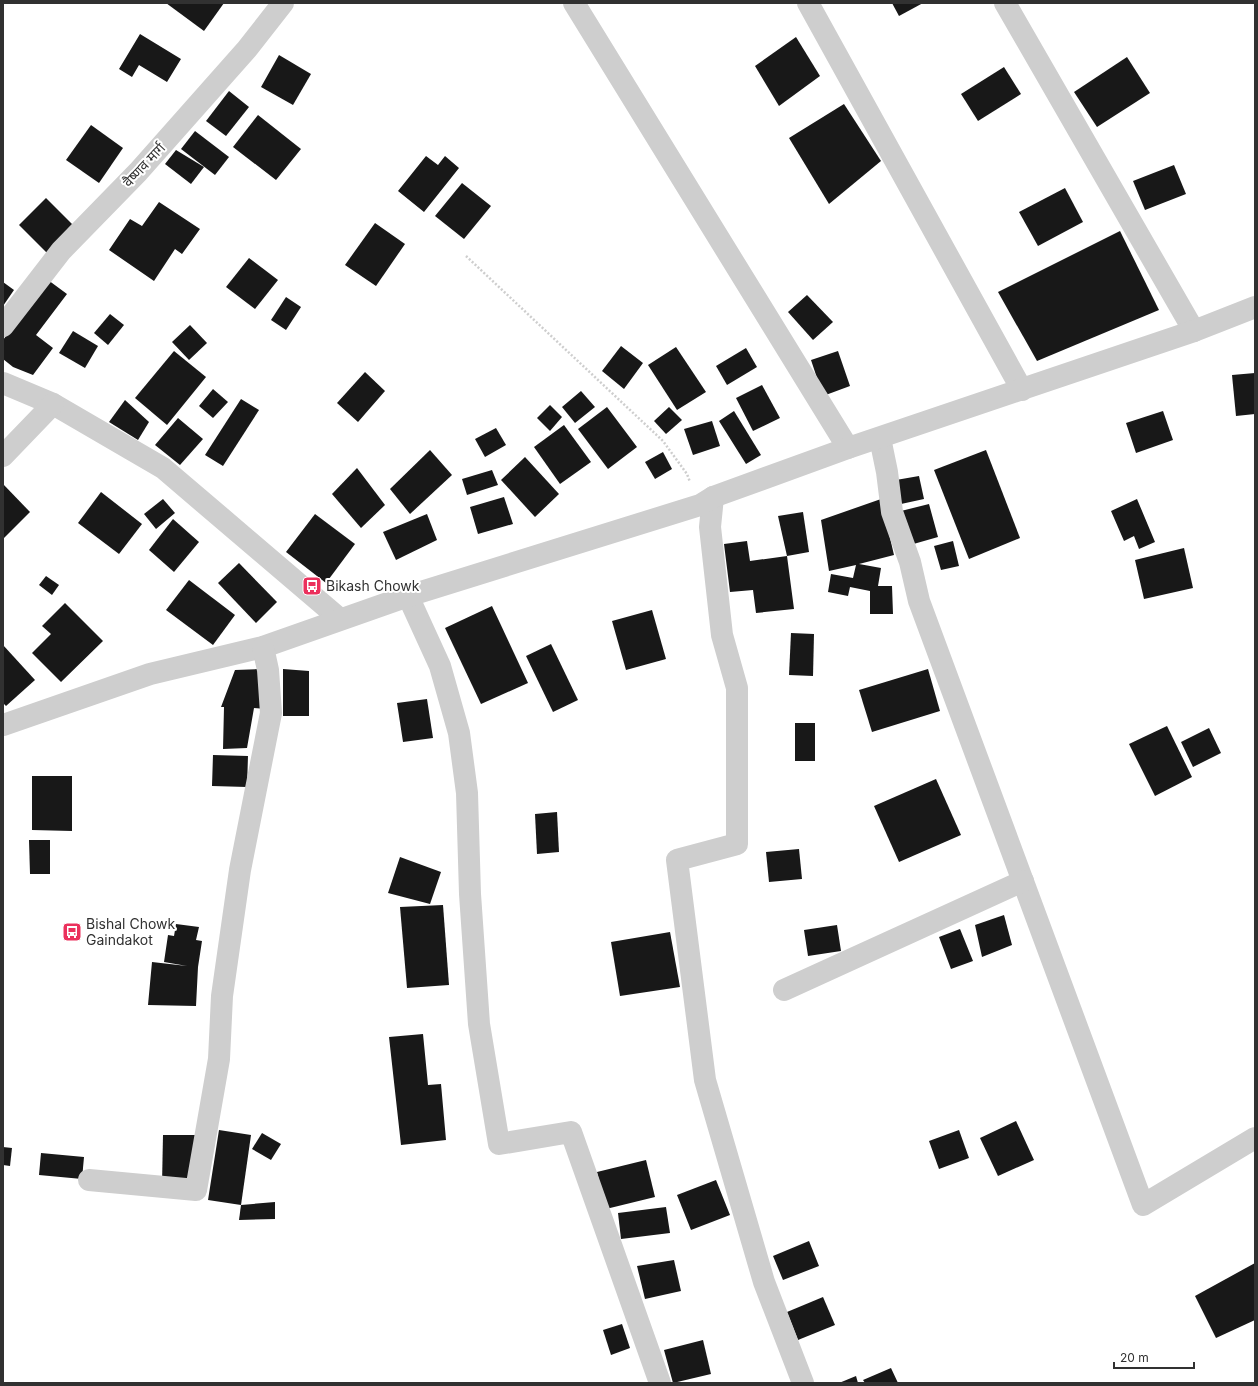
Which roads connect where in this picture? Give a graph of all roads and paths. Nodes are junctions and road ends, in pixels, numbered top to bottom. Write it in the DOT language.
graph roads {
  1 [pos="283,3"];
  2 [pos="574,3"];
  3 [pos="808,3"];
  4 [pos="1005,3"];
  5 [pos="466,256"];
  6 [pos="1255,307"];
  7 [pos="3,326"];
  8 [pos="1194,332"];
  9 [pos="3,383"];
  10 [pos="1022,390"];
  11 [pos="53,404"];
  12 [pos="880,438"];
  13 [pos="848,448"];
  14 [pos="3,456"];
  15 [pos="706,501"];
  16 [pos="408,596"];
  17 [pos="340,619"];
  18 [pos="263,647"];
  19 [pos="3,725"];
  20 [pos="1023,881"];
  21 [pos="784,990"];
  22 [pos="1255,1138"];
  23 [pos="89,1180"];
  24 [pos="660,1383"];
  25 [pos="803,1383"];
  1 -- 7 [label="street, वैष्णव मार्ग"];
  2 -- 13 [label="street"];
  3 -- 10 [label="street"];
  4 -- 8 [label="street"];
  5 -- 15 [label="path"];
  6 -- 8 [label="street"];
  8 -- 10 [label="street"];
  9 -- 11 [label="street"];
  10 -- 12 [label="street"];
  11 -- 14 [label="street"];
  11 -- 17 [label="street"];
  12 -- 13 [label="street"];
  12 -- 20 [label="street"];
  13 -- 15 [label="street"];
  15 -- 16 [label="street"];
  15 -- 25 [label="street"];
  16 -- 17 [label="street"];
  16 -- 24 [label="street"];
  17 -- 18 [label="street"];
  18 -- 19 [label="street"];
  18 -- 23 [label="street"];
  20 -- 21 [label="street"];
  20 -- 22 [label="street"];
}
